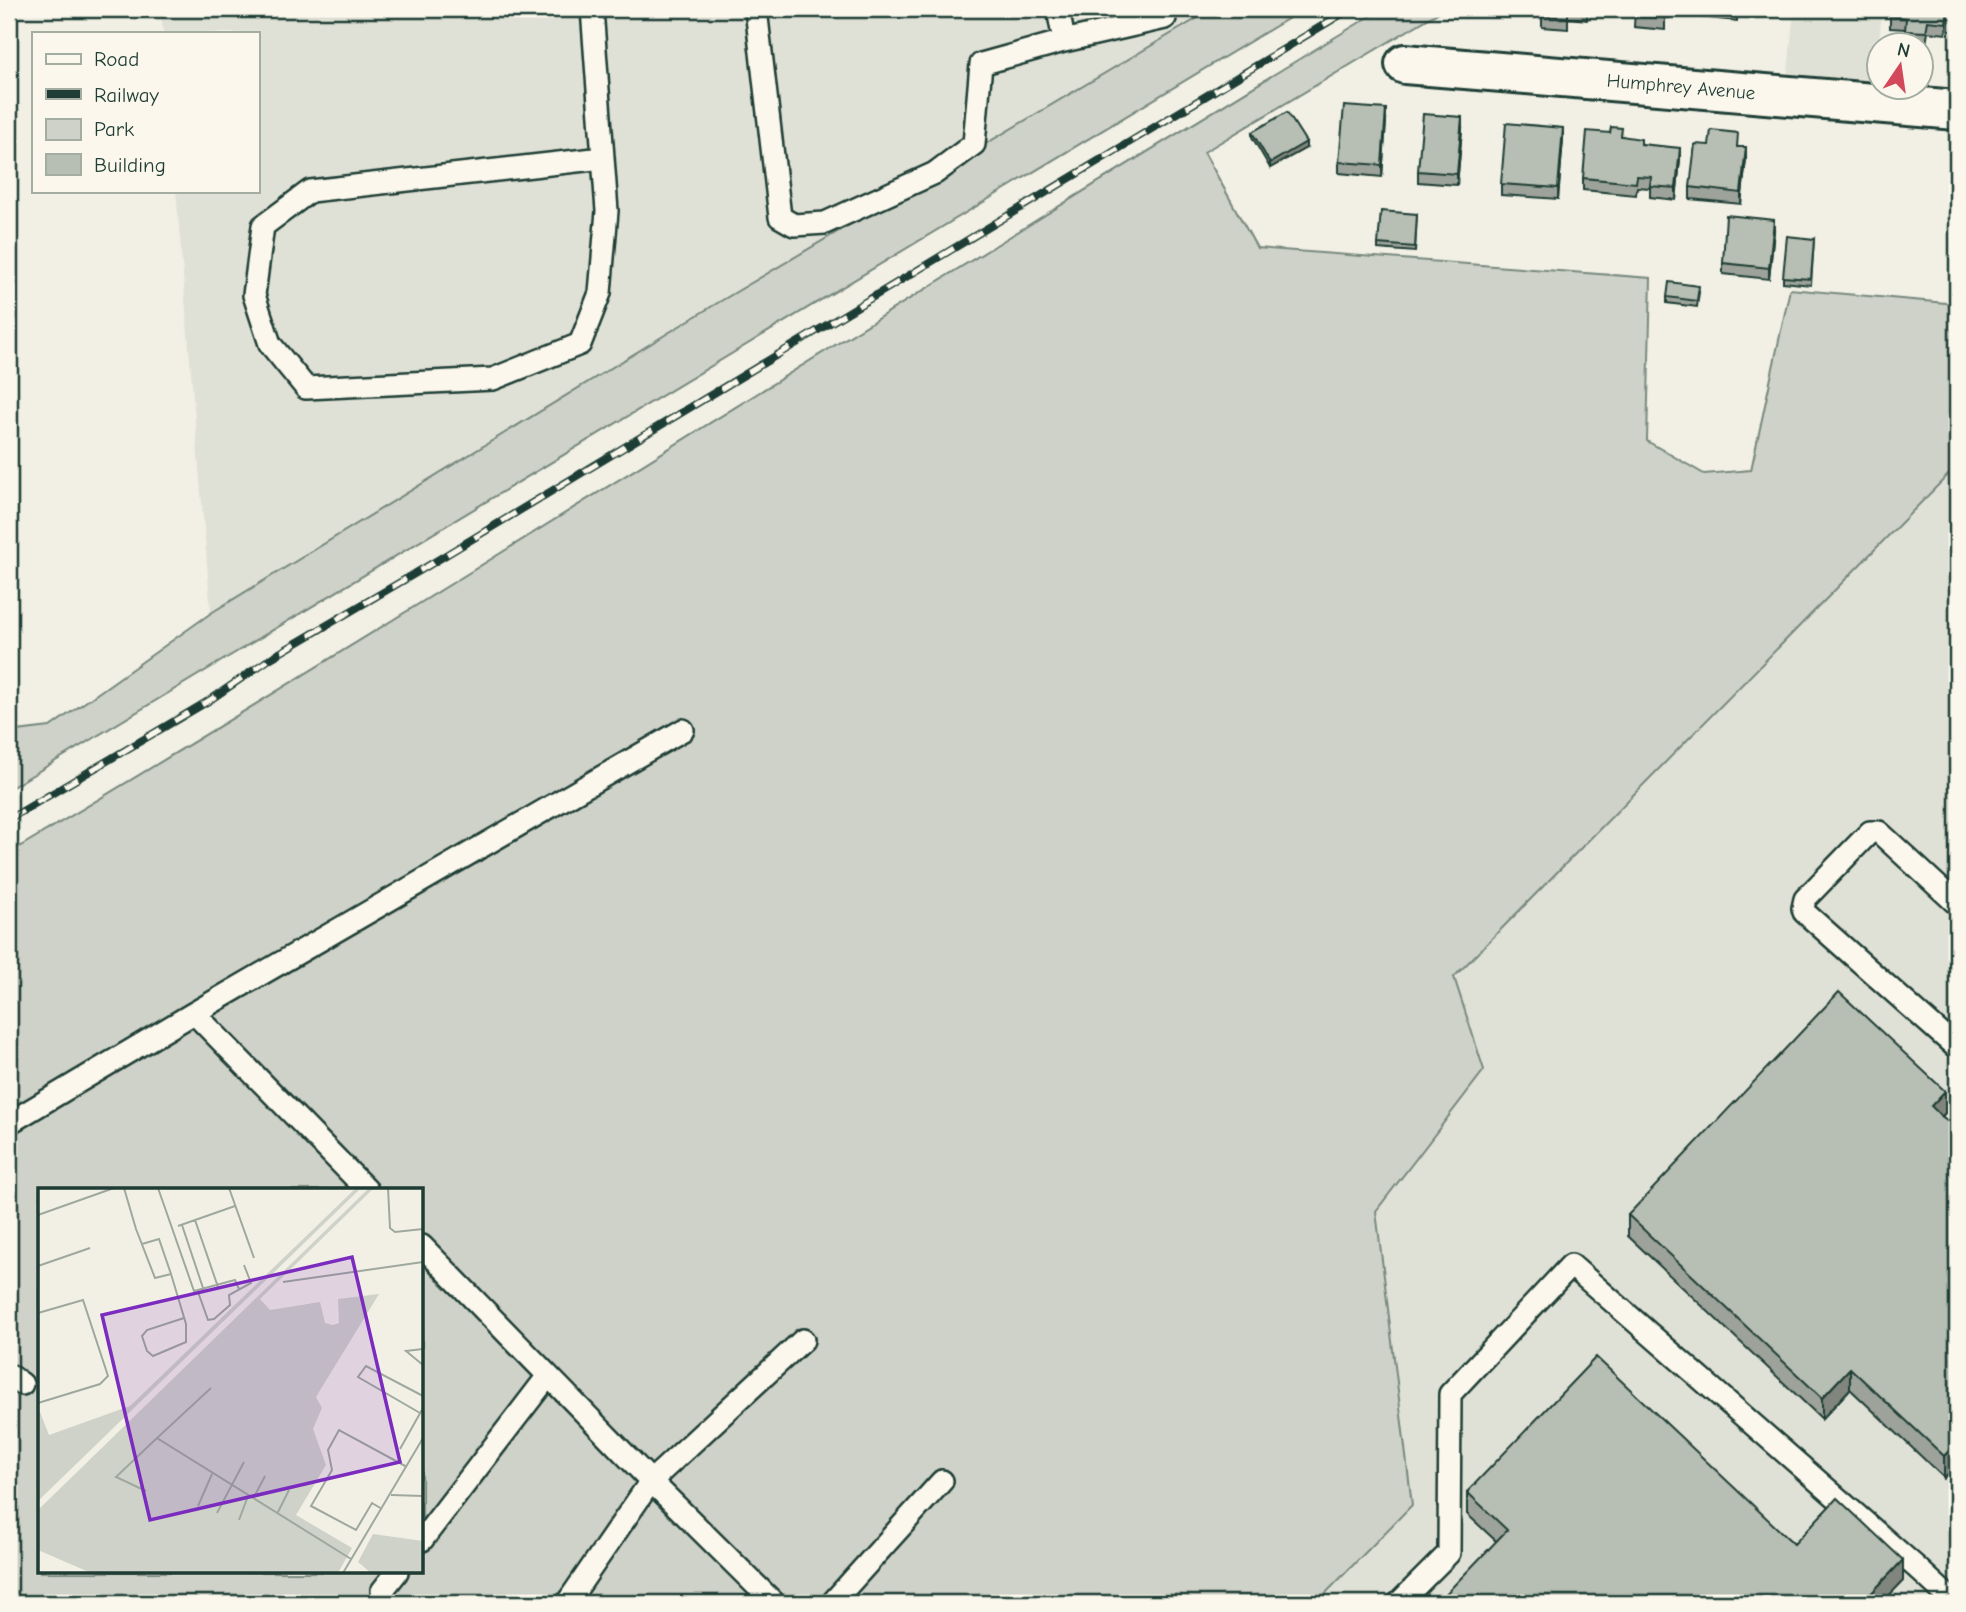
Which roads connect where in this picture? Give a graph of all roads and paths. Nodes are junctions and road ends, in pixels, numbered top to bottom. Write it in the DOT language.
graph roads {
  1 [pos="592,9"];
  2 [pos="756,9"];
  3 [pos="1058,9"];
  4 [pos="1163,9"];
  5 [pos="1064,41"];
  6 [pos="1405,64"];
  7 [pos="1957,110"];
  8 [pos="603,158"];
  9 [pos="683,730"];
  10 [pos="1957,904"];
  11 [pos="194,1013"];
  12 [pos="1957,1048"];
  13 [pos="9,1123"];
  14 [pos="365,1188"];
  15 [pos="424,1248"];
  16 [pos="803,1340"];
  17 [pos="548,1376"];
  18 [pos="942,1480"];
  19 [pos="652,1482"];
  20 [pos="424,1537"];
  21 [pos="395,1574"];
  22 [pos="382,1591"];
  23 [pos="567,1603"];
  24 [pos="773,1603"];
  25 [pos="832,1603"];
  26 [pos="1399,1603"];
  27 [pos="1955,1603"];
  1 -- 8 [label="lane"];
  2 -- 5 [label="lane"];
  3 -- 5 [label="lane"];
  4 -- 5 [label="lane"];
  6 -- 7 [label="street, Humphrey Avenue"];
  8 -- 8 [label="lane"];
  9 -- 11 [label="lane"];
  10 -- 12 [label="lane"];
  11 -- 13 [label="lane"];
  11 -- 14 [label="lane"];
  15 -- 17 [label="lane"];
  16 -- 19 [label="lane"];
  17 -- 19 [label="lane"];
  17 -- 20 [label="lane"];
  18 -- 25 [label="lane"];
  19 -- 23 [label="lane"];
  19 -- 24 [label="lane"];
  21 -- 22 [label="lane"];
  26 -- 27 [label="lane"];
}
